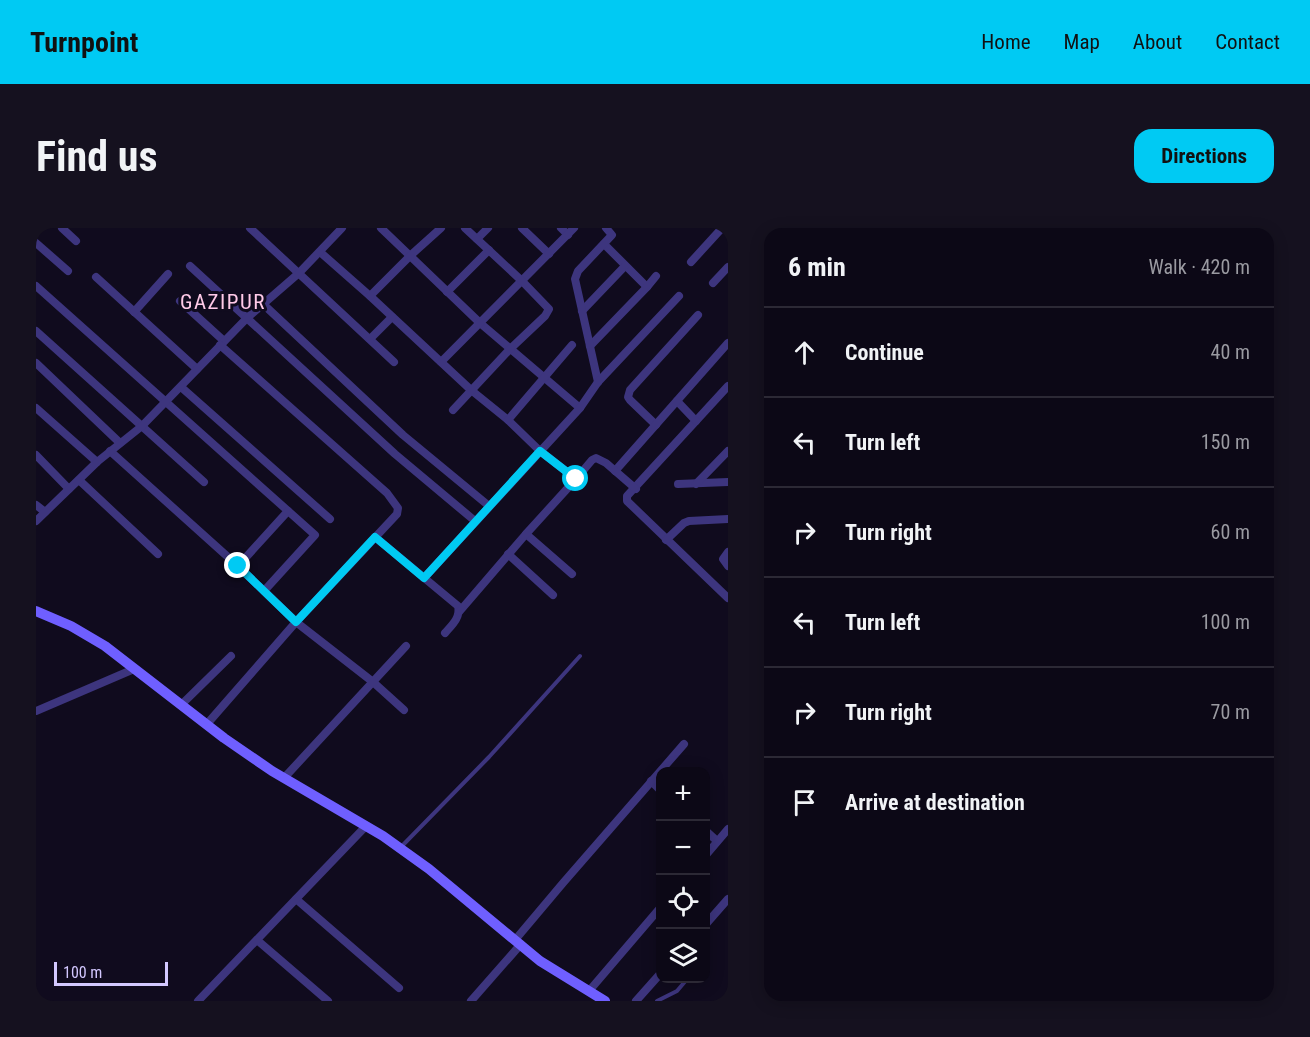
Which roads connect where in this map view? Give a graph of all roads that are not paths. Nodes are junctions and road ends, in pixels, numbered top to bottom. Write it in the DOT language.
graph roads {
  1 [pos="62,228"];
  2 [pos="250,228"];
  3 [pos="381,228"];
  4 [pos="441,228"];
  5 [pos="465,228"];
  6 [pos="488,228"];
  7 [pos="522,228"];
  8 [pos="561,228"];
  9 [pos="574,228"];
  10 [pos="606,228"];
  11 [pos="722,228"];
  12 [pos="337,230"];
  13 [pos="568,235"];
  14 [pos="477,239"];
  15 [pos="76,241"];
  16 [pos="36,243"];
  17 [pos="604,244"];
  18 [pos="489,250"];
  19 [pos="320,252"];
  20 [pos="549,254"];
  21 [pos="411,255"];
  22 [pos="691,262"];
  23 [pos="190,266"];
  24 [pos="626,266"];
  25 [pos="728,267"];
  26 [pos="68,271"];
  27 [pos="299,273"];
  28 [pos="168,274"];
  29 [pos="656,276"];
  30 [pos="96,278"];
  31 [pos="522,280"];
  32 [pos="713,283"];
  33 [pos="36,286"];
  34 [pos="647,287"];
  35 [pos="447,292"];
  36 [pos="370,296"];
  37 [pos="679,296"];
  38 [pos="180,301"];
  39 [pos="263,304"];
  40 [pos="582,311"];
  41 [pos="134,312"];
  42 [pos="698,315"];
  43 [pos="392,317"];
  44 [pos="247,318"];
  45 [pos="480,323"];
  46 [pos="36,332"];
  47 [pos="370,339"];
  48 [pos="222,343"];
  49 [pos="728,344"];
  50 [pos="572,345"];
  51 [pos="590,346"];
  52 [pos="510,349"];
  53 [pos="394,362"];
  54 [pos="441,362"];
  55 [pos="36,363"];
  56 [pos="197,369"];
  57 [pos="545,377"];
  58 [pos="598,382"];
  59 [pos="728,386"];
  60 [pos="181,387"];
  61 [pos="471,390"];
  62 [pos="166,401"];
  63 [pos="677,401"];
  64 [pos="580,408"];
  65 [pos="37,409"];
  66 [pos="453,410"];
  67 [pos="508,420"];
  68 [pos="696,421"];
  69 [pos="656,425"];
  70 [pos="142,426"];
  71 [pos="120,443"];
  72 [pos="540,451"];
  73 [pos="728,451"];
  74 [pos="110,452"];
  75 [pos="36,455"];
  76 [pos="97,462"];
  77 [pos="615,471"];
  78 [pos="576,479"];
  79 [pos="79,480"];
  80 [pos="204,482"];
  81 [pos="728,482"];
  82 [pos="678,484"];
  83 [pos="696,484"];
  84 [pos="69,489"];
  85 [pos="636,489"];
  86 [pos="36,504"];
  87 [pos="489,506"];
  88 [pos="288,511"];
  89 [pos="45,512"];
  90 [pos="330,519"];
  91 [pos="724,520"];
  92 [pos="36,521"];
  93 [pos="475,521"];
  94 [pos="728,527"];
  95 [pos="526,534"];
  96 [pos="375,537"];
  97 [pos="666,540"];
  98 [pos="728,552"];
  99 [pos="158,554"];
  100 [pos="508,554"];
  101 [pos="238,566"];
  102 [pos="728,566"];
  103 [pos="572,574"];
  104 [pos="424,578"];
  105 [pos="264,591"];
  106 [pos="553,595"];
  107 [pos="728,598"];
  108 [pos="36,611"];
  109 [pos="459,612"];
  110 [pos="296,622"];
  111 [pos="445,633"];
  112 [pos="406,646"];
  113 [pos="231,656"];
  114 [pos="580,656"];
  115 [pos="135,669"];
  116 [pos="373,682"];
  117 [pos="181,705"];
  118 [pos="404,710"];
  119 [pos="36,711"];
  120 [pos="207,724"];
  121 [pos="684,744"];
  122 [pos="284,778"];
  123 [pos="651,781"];
  124 [pos="656,786"];
  125 [pos="366,826"];
  126 [pos="728,829"];
  127 [pos="710,836"];
  128 [pos="717,842"];
  129 [pos="400,848"];
  130 [pos="710,850"];
  131 [pos="296,899"];
  132 [pos="728,899"];
  133 [pos="656,913"];
  134 [pos="710,919"];
  135 [pos="257,940"];
  136 [pos="518,942"];
  137 [pos="656,978"];
  138 [pos="684,983"];
  139 [pos="399,988"];
  140 [pos="589,991"];
  141 [pos="200,1000"];
  142 [pos="328,1001"];
  143 [pos="471,1001"];
  144 [pos="605,1001"];
  145 [pos="636,1001"];
  146 [pos="657,1001"];
  1 -- 15 [label="street"];
  2 -- 27 [label="street"];
  3 -- 21 [label="street"];
  4 -- 21 [label="street"];
  5 -- 14 [label="street"];
  6 -- 14 [label="street"];
  7 -- 20 [label="street"];
  8 -- 13 [label="street"];
  9 -- 13 [label="street"];
  10 -- 17 [label="street"];
  11 -- 22 [label="street"];
  12 -- 19 [label="street"];
  13 -- 20 [label="street"];
  14 -- 18 [label="street"];
  16 -- 26 [label="street"];
  17 -- 24 [label="street"];
  17 -- 40 [label="street"];
  18 -- 31 [label="street"];
  18 -- 35 [label="street"];
  19 -- 27 [label="street"];
  19 -- 36 [label="street"];
  20 -- 31 [label="street"];
  21 -- 35 [label="street"];
  21 -- 36 [label="street"];
  23 -- 44 [label="street"];
  24 -- 34 [label="street"];
  24 -- 40 [label="street"];
  25 -- 32 [label="street"];
  27 -- 39 [label="street"];
  27 -- 47 [label="street"];
  28 -- 41 [label="street"];
  29 -- 34 [label="street"];
  30 -- 41 [label="street"];
  31 -- 45 [label="street"];
  31 -- 52 [label="street"];
  33 -- 62 [label="street"];
  34 -- 51 [label="street"];
  35 -- 45 [label="street"];
  36 -- 43 [label="street"];
  37 -- 58 [label="street"];
  38 -- 48 [label="street"];
  39 -- 44 [label="street"];
  39 -- 87 [label="street"];
  40 -- 51 [label="street"];
  41 -- 56 [label="street"];
  42 -- 69 [label="street"];
  43 -- 47 [label="street"];
  43 -- 54 [label="street"];
  44 -- 48 [label="street"];
  44 -- 93 [label="street"];
  45 -- 52 [label="street"];
  45 -- 54 [label="street"];
  46 -- 70 [label="street"];
  47 -- 53 [label="street"];
  48 -- 56 [label="street"];
  48 -- 96 [label="street"];
  49 -- 63 [label="street"];
  50 -- 57 [label="street"];
  51 -- 58 [label="street"];
  52 -- 57 [label="street"];
  52 -- 61 [label="street"];
  54 -- 61 [label="street"];
  55 -- 71 [label="street"];
  56 -- 60 [label="street"];
  57 -- 64 [label="street"];
  57 -- 67 [label="street"];
  58 -- 64 [label="street"];
  59 -- 68 [label="street"];
  60 -- 62 [label="street"];
  60 -- 90 [label="street"];
  61 -- 66 [label="street"];
  61 -- 67 [label="street"];
  62 -- 70 [label="street"];
  62 -- 88 [label="street"];
  63 -- 68 [label="street"];
  63 -- 69 [label="street"];
  64 -- 72 [label="street"];
  65 -- 76 [label="street"];
  67 -- 72 [label="street"];
  68 -- 85 [label="street"];
  69 -- 77 [label="street"];
  70 -- 71 [label="street"];
  70 -- 80 [label="street"];
  71 -- 74 [label="street"];
  72 -- 78 [label="street"];
  72 -- 87 [label="street"];
  73 -- 83 [label="street"];
  74 -- 76 [label="street"];
  74 -- 101 [label="street"];
  75 -- 84 [label="street"];
  76 -- 79 [label="street"];
  77 -- 78 [label="street"];
  77 -- 85 [label="street"];
  78 -- 95 [label="street"];
  79 -- 84 [label="street"];
  79 -- 99 [label="street"];
  81 -- 83 [label="street"];
  82 -- 83 [label="street"];
  84 -- 89 [label="street"];
  85 -- 97 [label="street"];
  86 -- 89 [label="street"];
  87 -- 93 [label="street"];
  88 -- 101 [label="street"];
  88 -- 105 [label="street"];
  89 -- 92 [label="street"];
  91 -- 94 [label="street"];
  91 -- 97 [label="street"];
  93 -- 104 [label="street"];
  95 -- 100 [label="street"];
  95 -- 103 [label="street"];
  96 -- 104 [label="street"];
  96 -- 110 [label="street"];
  97 -- 107 [label="street"];
  98 -- 102 [label="street"];
  100 -- 106 [label="street"];
  100 -- 109 [label="street"];
  101 -- 105 [label="street"];
  104 -- 109 [label="street"];
  105 -- 110 [label="street"];
  108 -- 115 [label="street"];
  109 -- 111 [label="street"];
  110 -- 116 [label="street"];
  110 -- 120 [label="street"];
  112 -- 116 [label="street"];
  113 -- 117 [label="street"];
  114 -- 129 [label="lane"];
  115 -- 117 [label="street"];
  115 -- 119 [label="street"];
  116 -- 118 [label="street"];
  116 -- 122 [label="street"];
  117 -- 120 [label="street"];
  120 -- 122 [label="street"];
  121 -- 123 [label="street"];
  122 -- 125 [label="street"];
  123 -- 124 [label="street"];
  123 -- 136 [label="street"];
  125 -- 129 [label="street"];
  125 -- 131 [label="street"];
  126 -- 128 [label="street"];
  127 -- 128 [label="street"];
  128 -- 130 [label="street"];
  129 -- 136 [label="street"];
  131 -- 135 [label="street"];
  131 -- 139 [label="street"];
  132 -- 134 [label="street"];
  133 -- 140 [label="street"];
  135 -- 141 [label="street"];
  135 -- 142 [label="street"];
  136 -- 140 [label="street"];
  136 -- 143 [label="street"];
  137 -- 145 [label="street"];
  138 -- 146 [label="lane"];
  140 -- 144 [label="street"];
}
